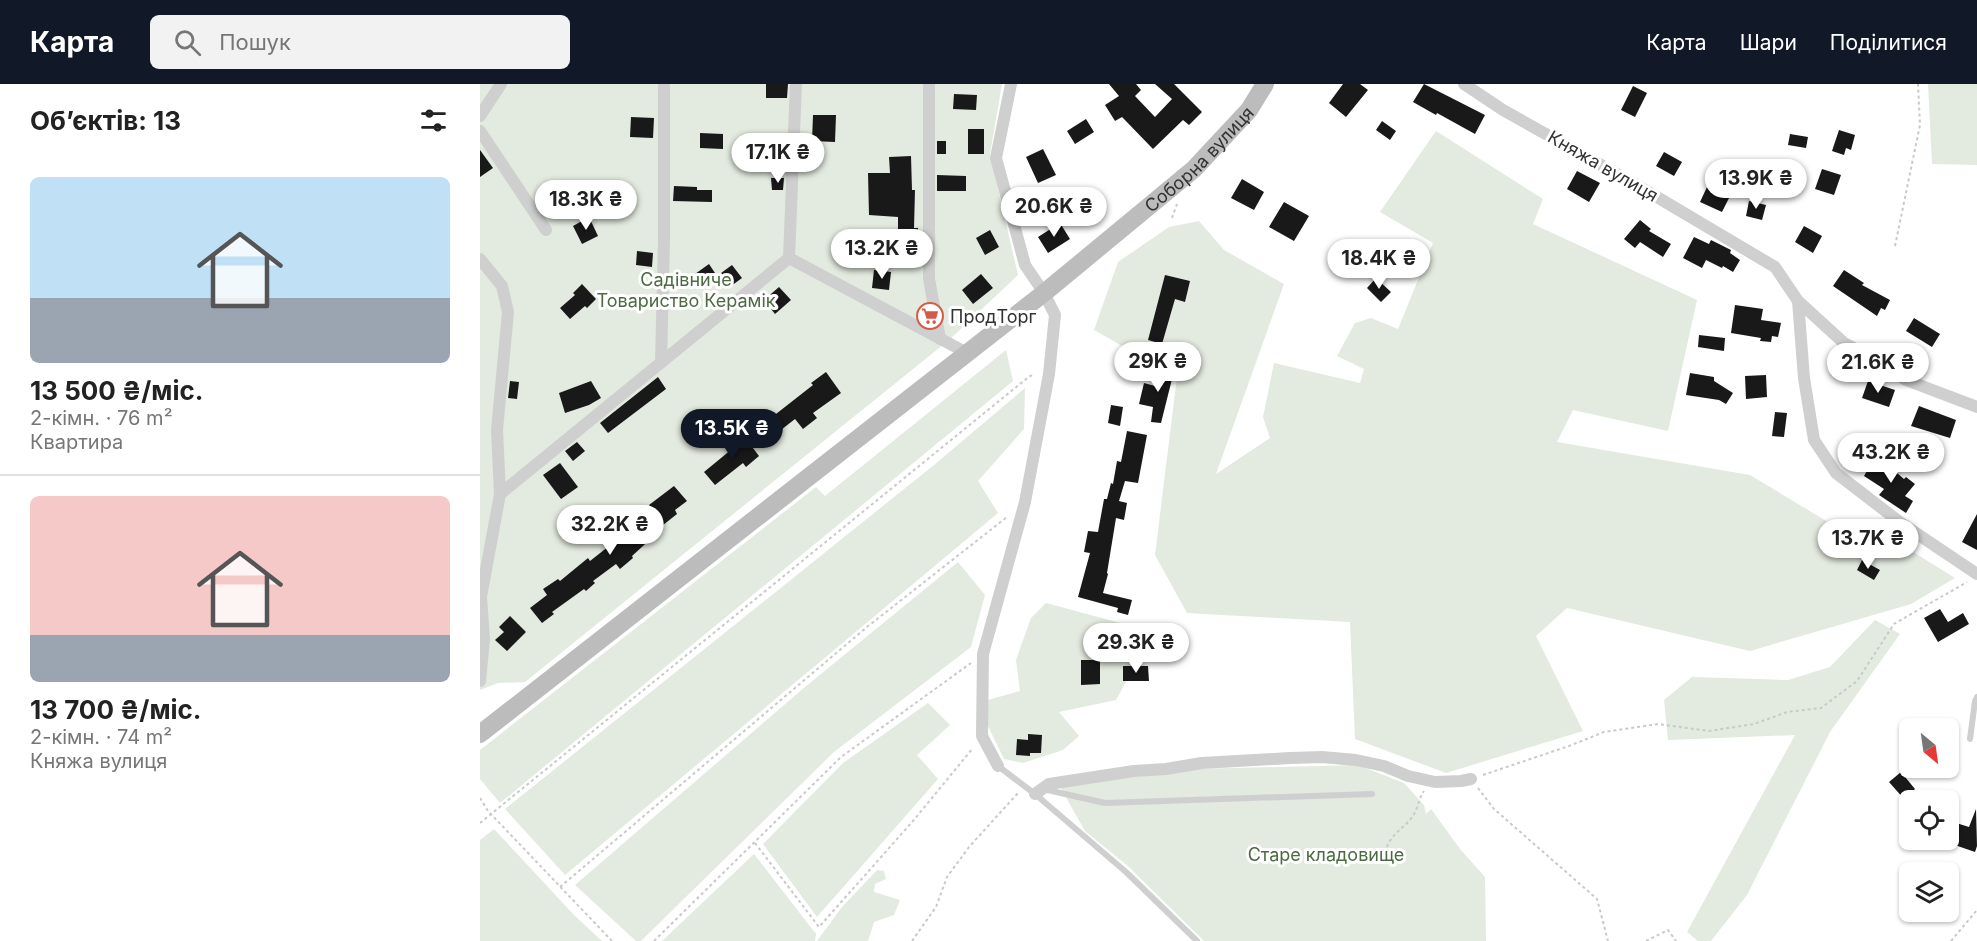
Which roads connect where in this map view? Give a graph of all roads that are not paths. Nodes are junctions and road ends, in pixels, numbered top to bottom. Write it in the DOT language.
graph roads {
  1 [pos="501,84"];
  2 [pos="664,84"];
  3 [pos="796,84"];
  4 [pos="929,84"];
  5 [pos="1011,84"];
  6 [pos="1265,84"];
  7 [pos="1464,84"];
  8 [pos="480,116"];
  9 [pos="480,132"];
  10 [pos="546,230"];
  11 [pos="789,258"];
  12 [pos="480,259"];
  13 [pos="1044,292"];
  14 [pos="1798,301"];
  15 [pos="940,339"];
  16 [pos="967,353"];
  17 [pos="661,363"];
  18 [pos="1977,407"];
  19 [pos="500,494"];
  20 [pos="1977,574"];
  21 [pos="480,681"];
  22 [pos="1977,697"];
  23 [pos="480,734"];
  24 [pos="1970,739"];
  25 [pos="998,766"];
  26 [pos="1471,779"];
  27 [pos="1034,790"];
  28 [pos="1372,794"];
  29 [pos="1197,941"];
  1 -- 8 [label="street"];
  2 -- 17 [label="street"];
  3 -- 11 [label="street"];
  4 -- 15 [label="street"];
  5 -- 13 [label="street"];
  6 -- 13 [label="main road, Соборна вулиця"];
  7 -- 14 [label="street, Княжа вулиця"];
  9 -- 10 [label="street"];
  11 -- 15 [label="street"];
  11 -- 17 [label="street"];
  12 -- 19 [label="street"];
  13 -- 16 [label="main road, Соборна вулиця"];
  13 -- 25 [label="street"];
  14 -- 18 [label="street"];
  14 -- 20 [label="street, Княжа вулиця"];
  15 -- 16 [label="street"];
  16 -- 23 [label="main road, Соборна вулиця"];
  17 -- 19 [label="street"];
  19 -- 21 [label="street"];
  22 -- 24 [label="lane"];
  25 -- 27 [label="lane"];
  26 -- 27 [label="street"];
  27 -- 28 [label="lane"];
  27 -- 29 [label="lane"];
}
